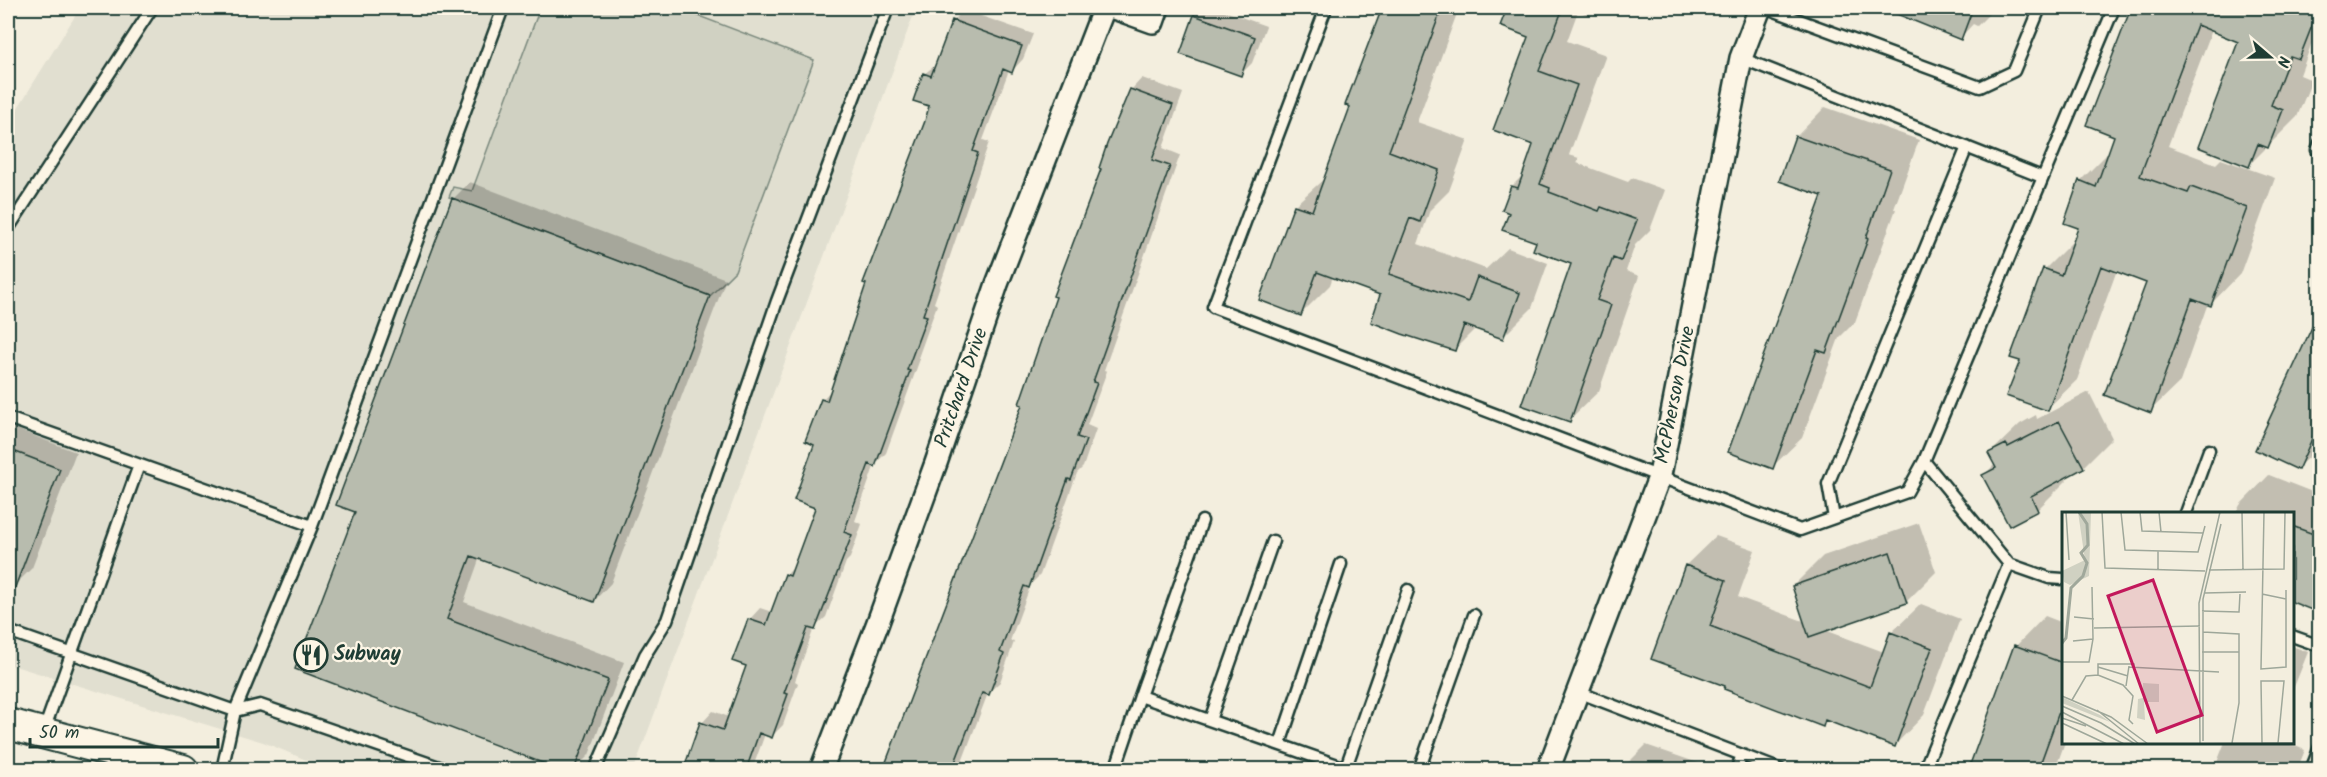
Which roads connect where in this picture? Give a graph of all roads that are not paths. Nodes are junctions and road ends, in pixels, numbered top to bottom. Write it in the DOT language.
graph roads {
  1 [pos="152,8"];
  2 [pos="502,8"];
  3 [pos="888,8"];
  4 [pos="1104,8"];
  5 [pos="1114,8"];
  6 [pos="1158,8"];
  7 [pos="1326,8"];
  8 [pos="1760,8"];
  9 [pos="1767,8"];
  10 [pos="2040,8"];
  11 [pos="2114,8"];
  12 [pos="1741,58"];
  13 [pos="1967,147"];
  14 [pos="2042,177"];
  15 [pos="8,229"];
  16 [pos="8,418"];
  17 [pos="2209,450"];
  18 [pos="1924,461"];
  19 [pos="139,465"];
  20 [pos="1660,475"];
  21 [pos="2186,512"];
  22 [pos="1834,518"];
  23 [pos="1202,521"];
  24 [pos="312,526"];
  25 [pos="1274,541"];
  26 [pos="1341,564"];
  27 [pos="2009,564"];
  28 [pos="2062,579"];
  29 [pos="1408,590"];
  30 [pos="1474,615"];
  31 [pos="8,631"];
  32 [pos="2294,637"];
  33 [pos="2319,646"];
  34 [pos="71,655"];
  35 [pos="1578,692"];
  36 [pos="1140,696"];
  37 [pos="235,711"];
  38 [pos="1210,720"];
  39 [pos="8,724"];
  40 [pos="43,734"];
  41 [pos="1280,744"];
  42 [pos="2319,747"];
  43 [pos="1742,754"];
  44 [pos="1349,769"];
  45 [pos="183,770"];
  46 [pos="222,770"];
  47 [pos="448,770"];
  48 [pos="596,770"];
  49 [pos="821,770"];
  50 [pos="1115,770"];
  51 [pos="1419,770"];
  52 [pos="1548,770"];
  53 [pos="1736,770"];
  54 [pos="1781,770"];
  55 [pos="1924,770"];
  56 [pos="2311,770"];
  1 -- 15 [label="lane"];
  2 -- 24 [label="lane"];
  3 -- 48 [label="lane"];
  4 -- 49 [label="street, Pritchard Drive"];
  5 -- 6 [label="street"];
  7 -- 20 [label="lane"];
  8 -- 12 [label="street, McPherson Drive"];
  9 -- 10 [label="lane"];
  11 -- 14 [label="lane"];
  12 -- 13 [label="lane"];
  12 -- 20 [label="street, McPherson Drive"];
  13 -- 14 [label="lane"];
  13 -- 22 [label="lane"];
  14 -- 18 [label="lane"];
  16 -- 19 [label="lane"];
  17 -- 21 [label="lane"];
  18 -- 22 [label="lane"];
  18 -- 27 [label="lane"];
  19 -- 24 [label="lane"];
  19 -- 34 [label="lane"];
  20 -- 22 [label="lane"];
  20 -- 35 [label="street, McPherson Drive"];
  23 -- 36 [label="lane"];
  24 -- 37 [label="lane"];
  25 -- 38 [label="lane"];
  26 -- 41 [label="lane"];
  27 -- 28 [label="lane"];
  27 -- 55 [label="lane"];
  29 -- 44 [label="lane"];
  30 -- 51 [label="lane"];
  31 -- 34 [label="lane"];
  32 -- 33 [label="lane"];
  34 -- 37 [label="lane"];
  34 -- 40 [label="lane"];
  35 -- 43 [label="lane"];
  35 -- 52 [label="street, McPherson Drive"];
  36 -- 38 [label="lane"];
  36 -- 50 [label="lane"];
  37 -- 46 [label="lane"];
  37 -- 47 [label="lane"];
  38 -- 41 [label="lane"];
  39 -- 40 [label="main road"];
  40 -- 45 [label="main road"];
  41 -- 44 [label="lane"];
  42 -- 56 [label="lane"];
  43 -- 53 [label="lane"];
  43 -- 54 [label="lane"];
}
